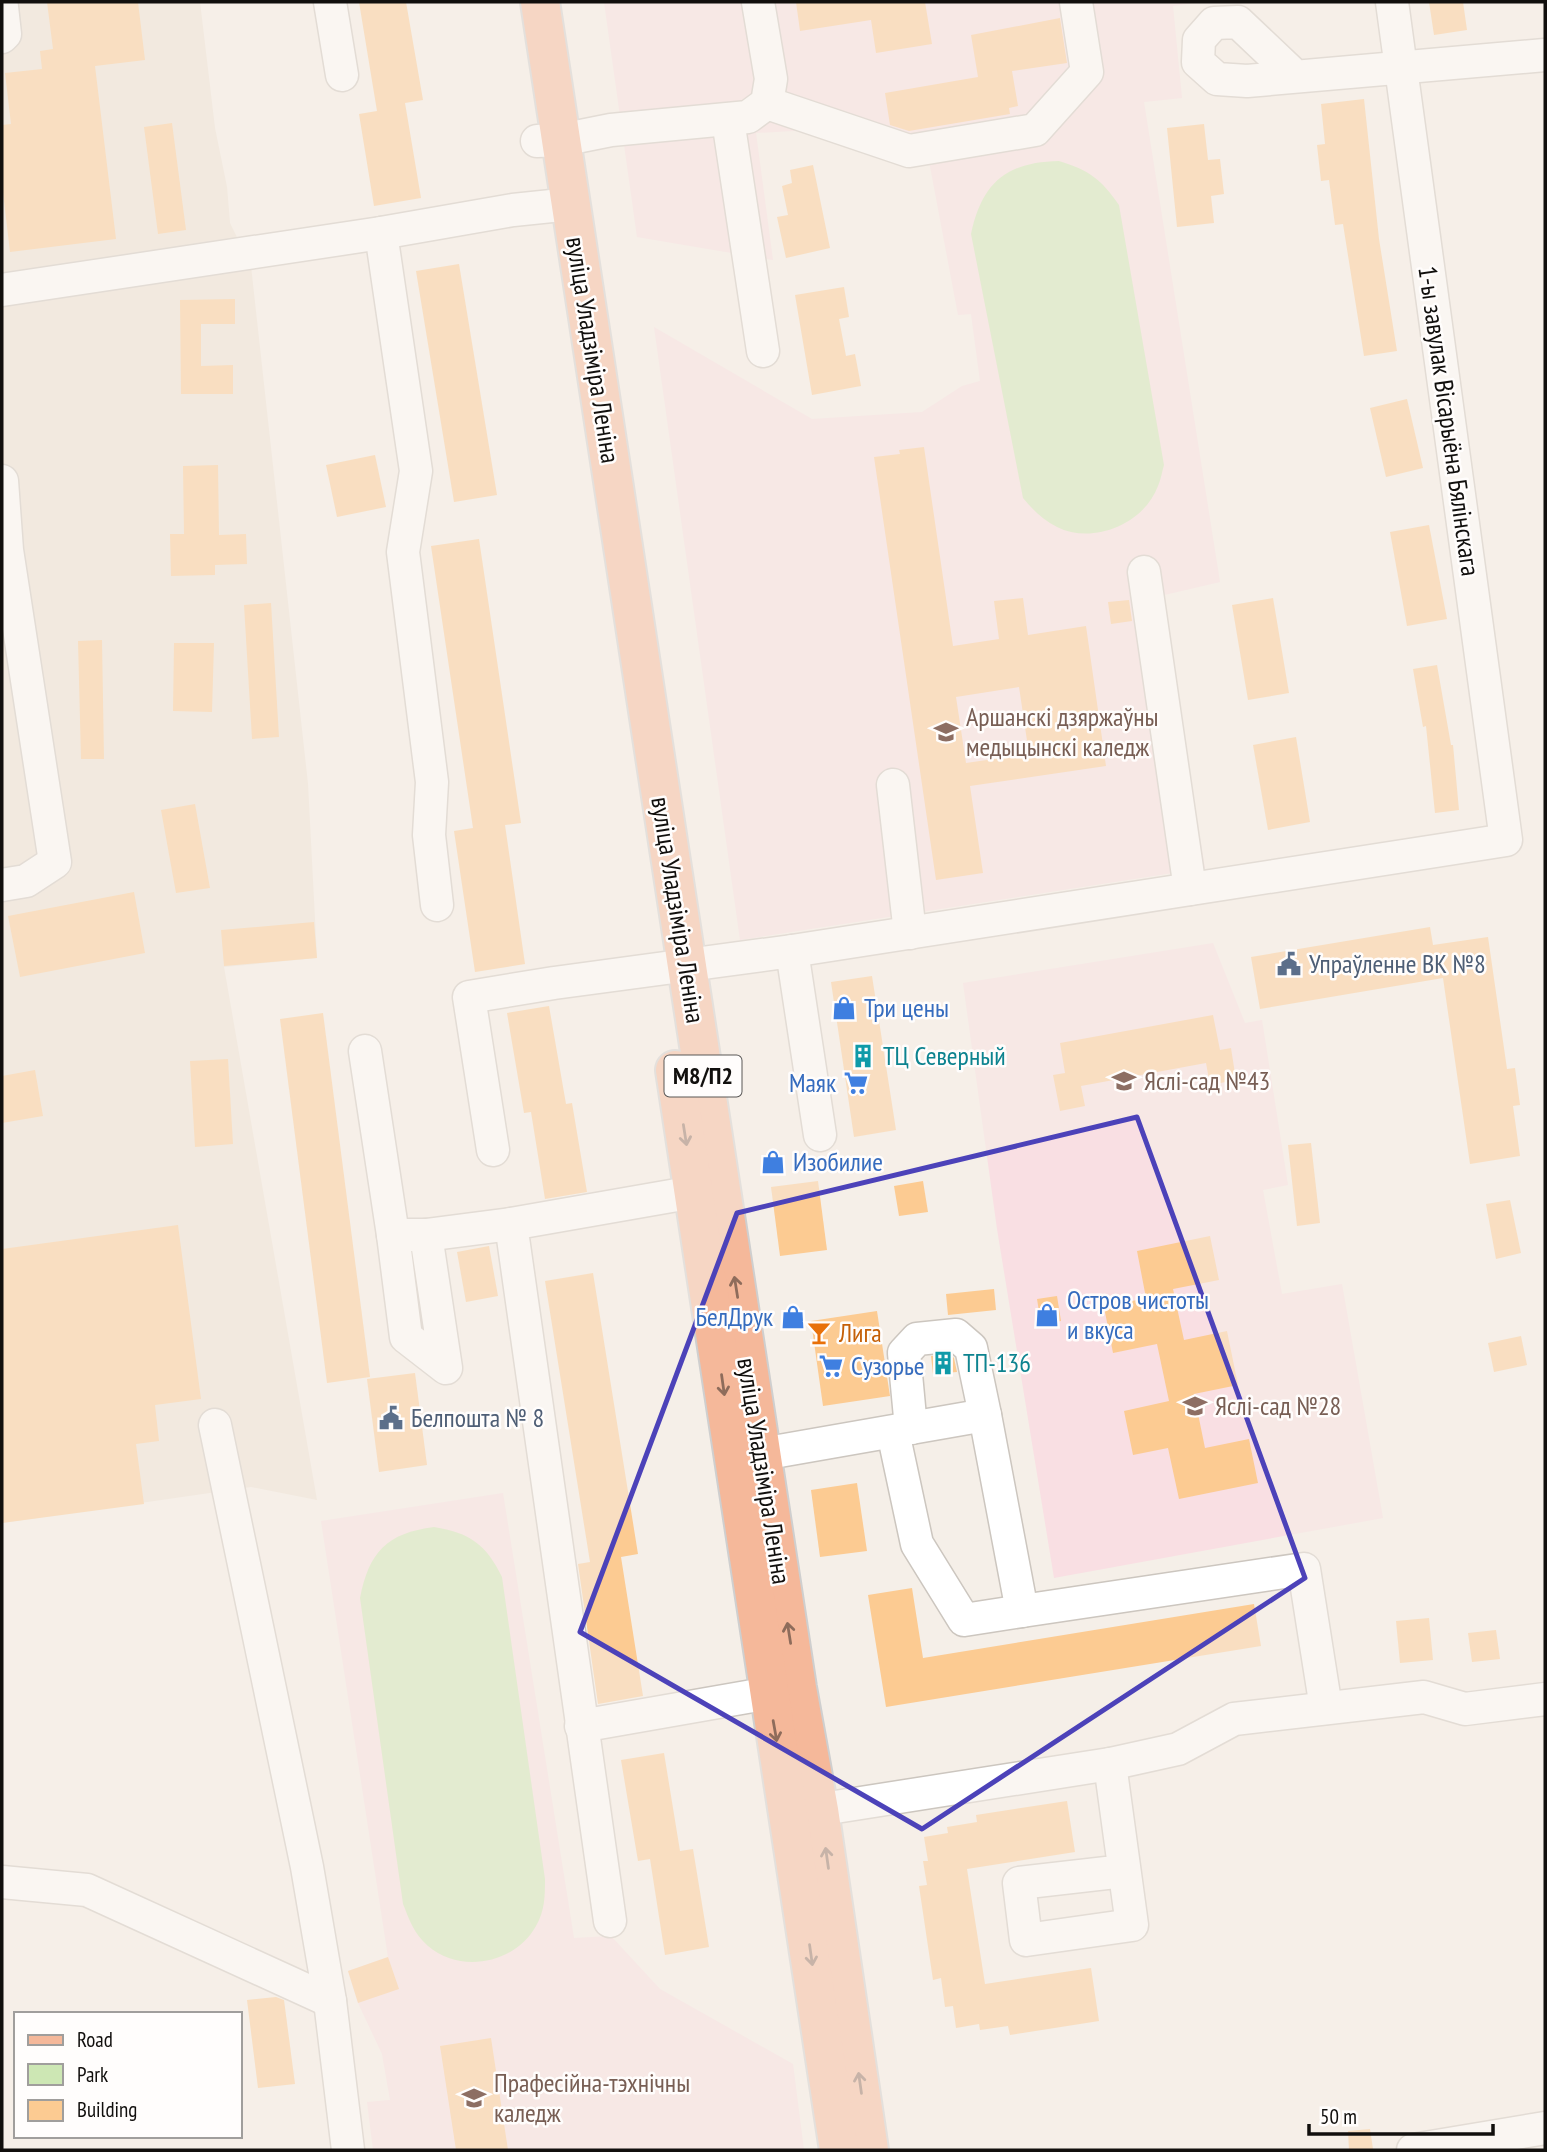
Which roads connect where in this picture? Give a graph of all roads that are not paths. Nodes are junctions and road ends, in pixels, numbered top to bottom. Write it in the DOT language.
graph roads {
  1 [pos="330,2"];
  2 [pos="516,2"];
  3 [pos="540,2"];
  4 [pos="758,2"];
  5 [pos="1076,2"];
  6 [pos="1392,2"];
  7 [pos="2,8"];
  8 [pos="2,37"];
  9 [pos="1545,55"];
  10 [pos="1401,66"];
  11 [pos="342,75"];
  12 [pos="1295,76"];
  13 [pos="767,103"];
  14 [pos="728,120"];
  15 [pos="549,141"];
  16 [pos="558,205"];
  17 [pos="381,233"];
  18 [pos="2,290"];
  19 [pos="763,351"];
  20 [pos="2,481"];
  21 [pos="1144,572"];
  22 [pos="893,785"];
  23 [pos="2,885"];
  24 [pos="1189,889"];
  25 [pos="437,905"];
  26 [pos="910,933"];
  27 [pos="792,951"];
  28 [pos="673,968"];
  29 [pos="365,1051"];
  30 [pos="820,1135"];
  31 [pos="493,1150"];
  32 [pos="694,1192"];
  33 [pos="511,1224"];
  34 [pos="393,1235"];
  35 [pos="426,1235"];
  36 [pos="985,1415"];
  37 [pos="215,1425"];
  38 [pos="902,1430"];
  39 [pos="762,1454"];
  40 [pos="1022,1611"];
  41 [pos="783,1691"];
  42 [pos="1545,1699"];
  43 [pos="1326,1708"];
  44 [pos="581,1726"];
  45 [pos="1110,1764"];
  46 [pos="805,1812"];
  47 [pos="1124,1871"];
  48 [pos="2,1882"];
  49 [pos="610,1921"];
  50 [pos="330,2001"];
  51 [pos="1545,2128"];
  52 [pos="348,2150"];
  53 [pos="839,2150"];
  54 [pos="869,2150"];
  55 [pos="1413,2150"];
  1 -- 11 [label="street"];
  2 -- 15 [label="main road, вуліца Уладзіміра Леніна / М8/П2"];
  3 -- 15 [label="main road, вуліца Уладзіміра Леніна / М8/П2"];
  4 -- 13 [label="street"];
  5 -- 13 [label="street"];
  6 -- 10 [label="street, 1-ы завулак Вісарыёна Бялінскага"];
  7 -- 8 [label="street"];
  9 -- 10 [label="street"];
  10 -- 12 [label="street"];
  10 -- 24 [label="street, 1-ы завулак Вісарыёна Бялінскага"];
  13 -- 14 [label="street"];
  14 -- 15 [label="street"];
  14 -- 19 [label="street"];
  15 -- 16 [label="main road, вуліца Уладзіміра Леніна / М8/П2"];
  16 -- 17 [label="street"];
  16 -- 28 [label="main road, вуліца Уладзіміра Леніна / М8/П2"];
  17 -- 18 [label="street"];
  17 -- 25 [label="street"];
  20 -- 23 [label="street"];
  21 -- 24 [label="street"];
  22 -- 26 [label="street"];
  24 -- 26 [label="street"];
  26 -- 27 [label="street"];
  27 -- 28 [label="street"];
  27 -- 30 [label="street"];
  28 -- 31 [label="street"];
  28 -- 32 [label="main road, вуліца Уладзіміра Леніна / М8/П2, one-way"];
  39 -- 28 [label="main road, вуліца Уладзіміра Леніна / М8/П2, one-way"];
  29 -- 34 [label="street"];
  32 -- 33 [label="street"];
  32 -- 41 [label="main road, вуліца Уладзіміра Леніна / М8/П2, one-way"];
  33 -- 35 [label="street"];
  33 -- 44 [label="street"];
  34 -- 35 [label="street"];
  34 -- 35 [label="street"];
  36 -- 38 [label="street"];
  36 -- 38 [label="street"];
  36 -- 40 [label="street"];
  37 -- 50 [label="street"];
  38 -- 39 [label="street"];
  38 -- 40 [label="street"];
  41 -- 39 [label="main road, вуліца Уладзіміра Леніна / М8/П2, one-way"];
  40 -- 43 [label="street"];
  41 -- 44 [label="street"];
  41 -- 46 [label="main road, вуліца Уладзіміра Леніна / М8/П2"];
  42 -- 43 [label="street"];
  43 -- 45 [label="street"];
  44 -- 49 [label="street"];
  45 -- 46 [label="street"];
  45 -- 47 [label="street"];
  46 -- 53 [label="main road, вуліца Уладзіміра Леніна / М8/П2, one-way"];
  54 -- 46 [label="main road, вуліца Уладзіміра Леніна / М8/П2, one-way"];
  48 -- 50 [label="street"];
  50 -- 52 [label="street"];
  51 -- 55 [label="street"];
}
